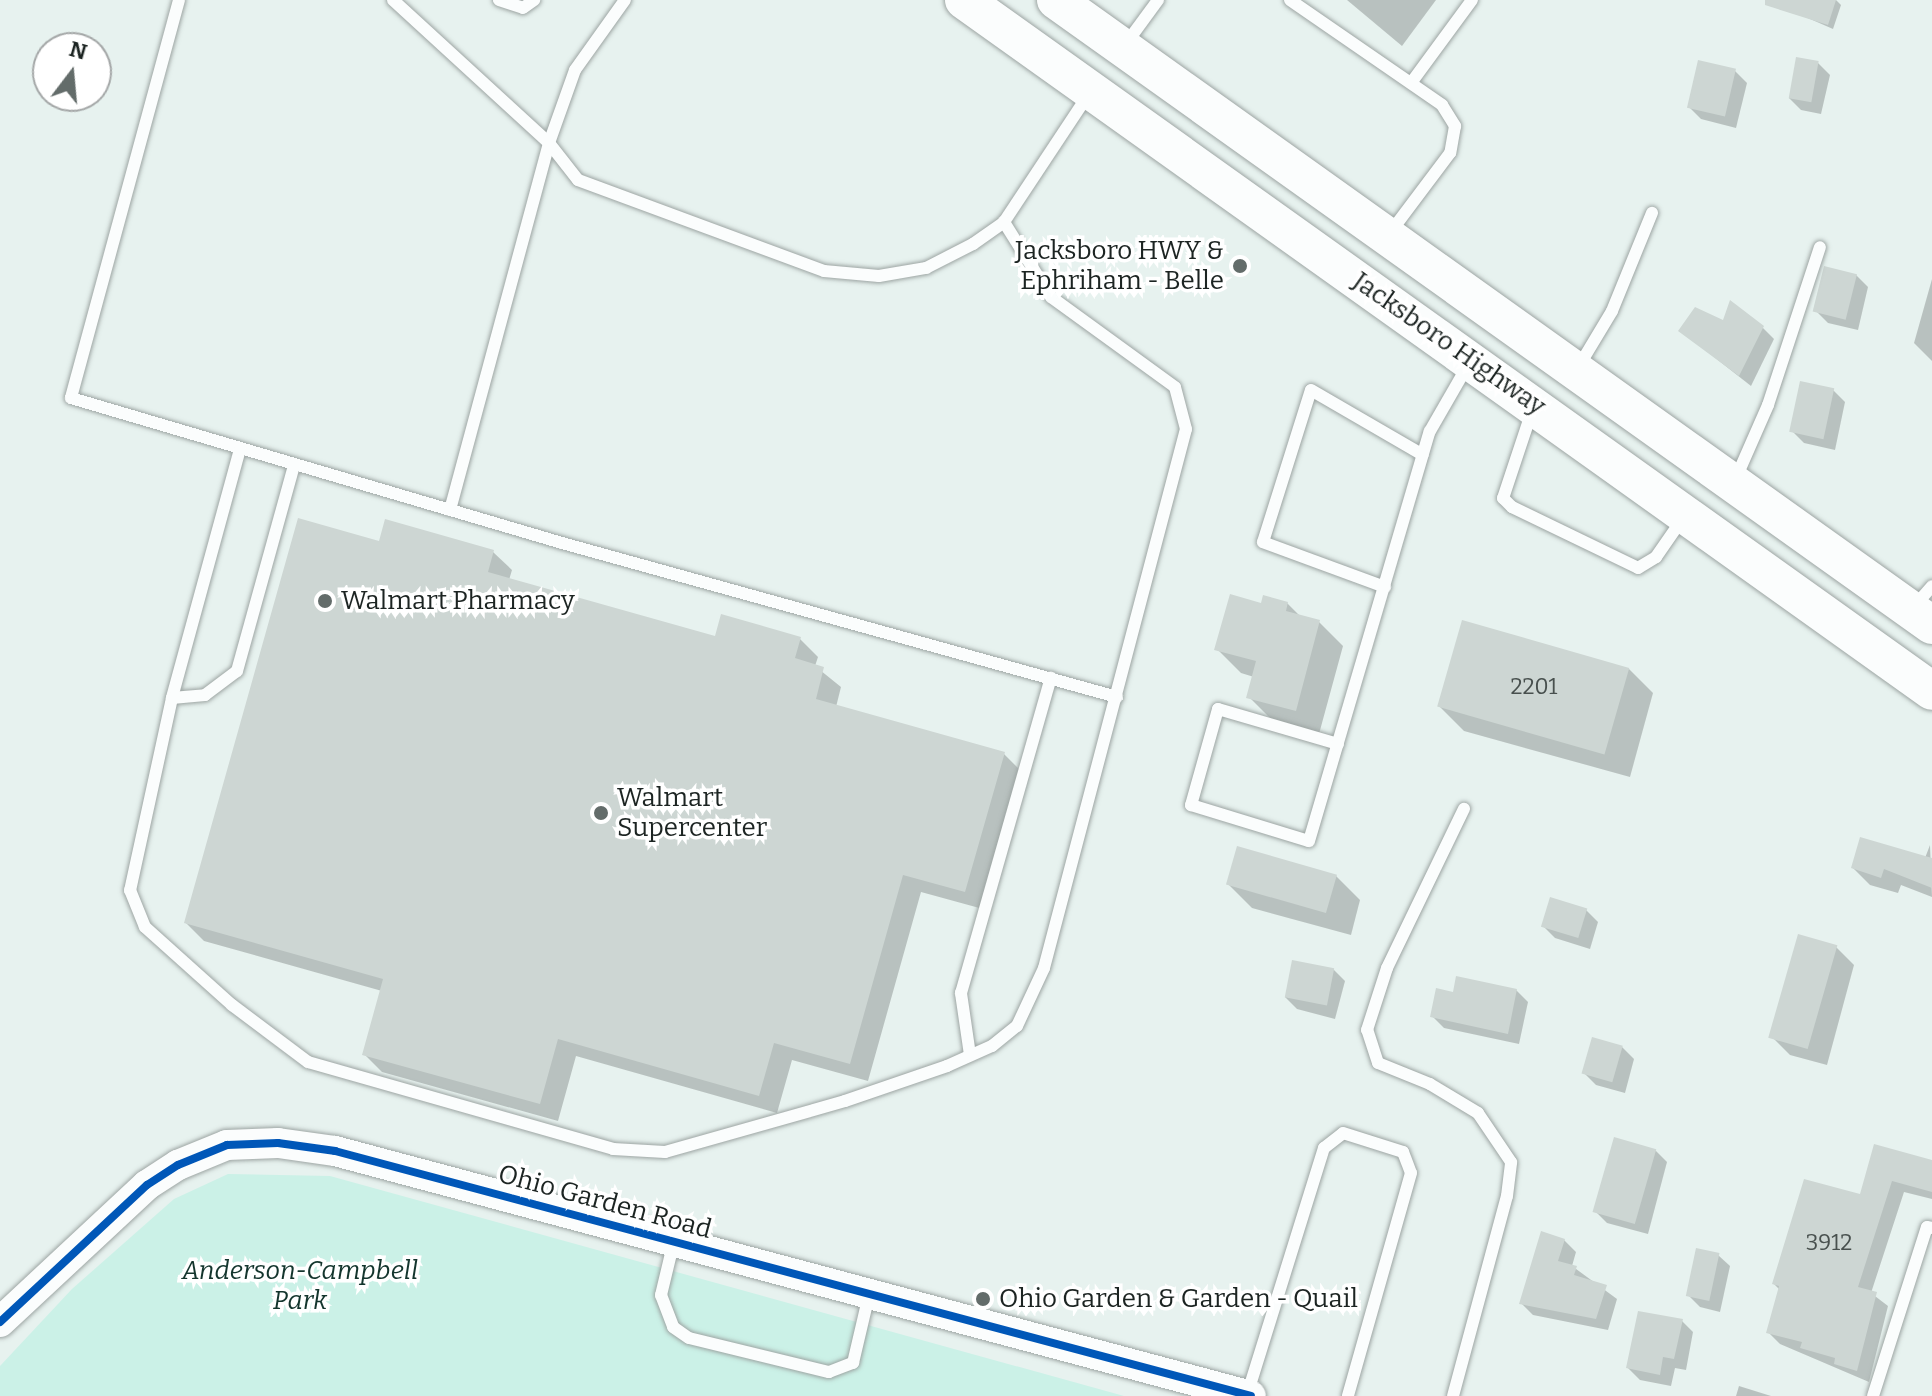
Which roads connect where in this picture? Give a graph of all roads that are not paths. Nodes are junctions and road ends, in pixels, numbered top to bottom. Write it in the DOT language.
graph roads {
  1 [pos="179,0"];
  2 [pos="393,0"];
  3 [pos="499,0"];
  4 [pos="534,0"];
  5 [pos="625,0"];
  6 [pos="964,0"];
  7 [pos="1056,0"];
  8 [pos="1158,0"];
  9 [pos="1290,0"];
  10 [pos="1472,0"];
  11 [pos="1123,48"];
  12 [pos="1411,83"];
  13 [pos="1089,92"];
  14 [pos="549,143"];
  15 [pos="1652,213"];
  16 [pos="1004,222"];
  17 [pos="1385,239"];
  18 [pos="1820,247"];
  19 [pos="1471,359"];
  20 [pos="1575,372"];
  21 [pos="1535,405"];
  22 [pos="240,449"];
  23 [pos="1423,455"];
  24 [pos="294,465"];
  25 [pos="1733,485"];
  26 [pos="450,510"];
  27 [pos="1686,514"];
  28 [pos="1385,587"];
  29 [pos="1925,607"];
  30 [pos="1051,678"];
  31 [pos="1932,691"];
  32 [pos="1117,697"];
  33 [pos="172,698"];
  34 [pos="1338,744"];
  35 [pos="1464,809"];
  36 [pos="970,1055"];
  37 [pos="1932,1228"];
  38 [pos="674,1241"];
  39 [pos="870,1294"];
  40 [pos="0,1322"];
  41 [pos="1249,1395"];
  42 [pos="1348,1396"];
  43 [pos="1453,1396"];
  44 [pos="1873,1396"];
  1 -- 22 [label="lane"];
  2 -- 14 [label="lane"];
  3 -- 4 [label="lane"];
  5 -- 14 [label="lane"];
  6 -- 13 [label="main road, Jacksboro Highway"];
  7 -- 11 [label="main road, Jacksboro Highway"];
  8 -- 11 [label="lane"];
  9 -- 12 [label="lane"];
  10 -- 12 [label="lane"];
  11 -- 13 [label="main road"];
  11 -- 17 [label="main road, Jacksboro Highway"];
  12 -- 17 [label="lane"];
  13 -- 16 [label="lane"];
  13 -- 19 [label="main road, Jacksboro Highway"];
  14 -- 16 [label="lane"];
  14 -- 26 [label="lane"];
  15 -- 20 [label="lane"];
  16 -- 32 [label="lane"];
  17 -- 20 [label="main road, Jacksboro Highway"];
  18 -- 25 [label="lane"];
  19 -- 21 [label="main road, Jacksboro Highway"];
  19 -- 23 [label="lane"];
  20 -- 25 [label="main road, Jacksboro Highway"];
  21 -- 27 [label="main road, Jacksboro Highway"];
  21 -- 27 [label="lane"];
  22 -- 24 [label="lane"];
  22 -- 33 [label="lane"];
  23 -- 28 [label="lane"];
  23 -- 28 [label="lane"];
  24 -- 26 [label="lane"];
  24 -- 33 [label="lane"];
  25 -- 29 [label="main road, Jacksboro Highway"];
  26 -- 30 [label="lane"];
  27 -- 31 [label="main road, Jacksboro Highway"];
  28 -- 34 [label="lane"];
  30 -- 32 [label="lane"];
  30 -- 36 [label="lane"];
  32 -- 36 [label="lane"];
  33 -- 36 [label="lane"];
  34 -- 34 [label="lane"];
  35 -- 43 [label="lane"];
  37 -- 44 [label="lane"];
  38 -- 39 [label="street, Ohio Garden Road"];
  38 -- 39 [label="lane"];
  38 -- 40 [label="street, Ohio Garden Road"];
  39 -- 41 [label="street, Ohio Garden Road"];
  41 -- 42 [label="lane"];
}
